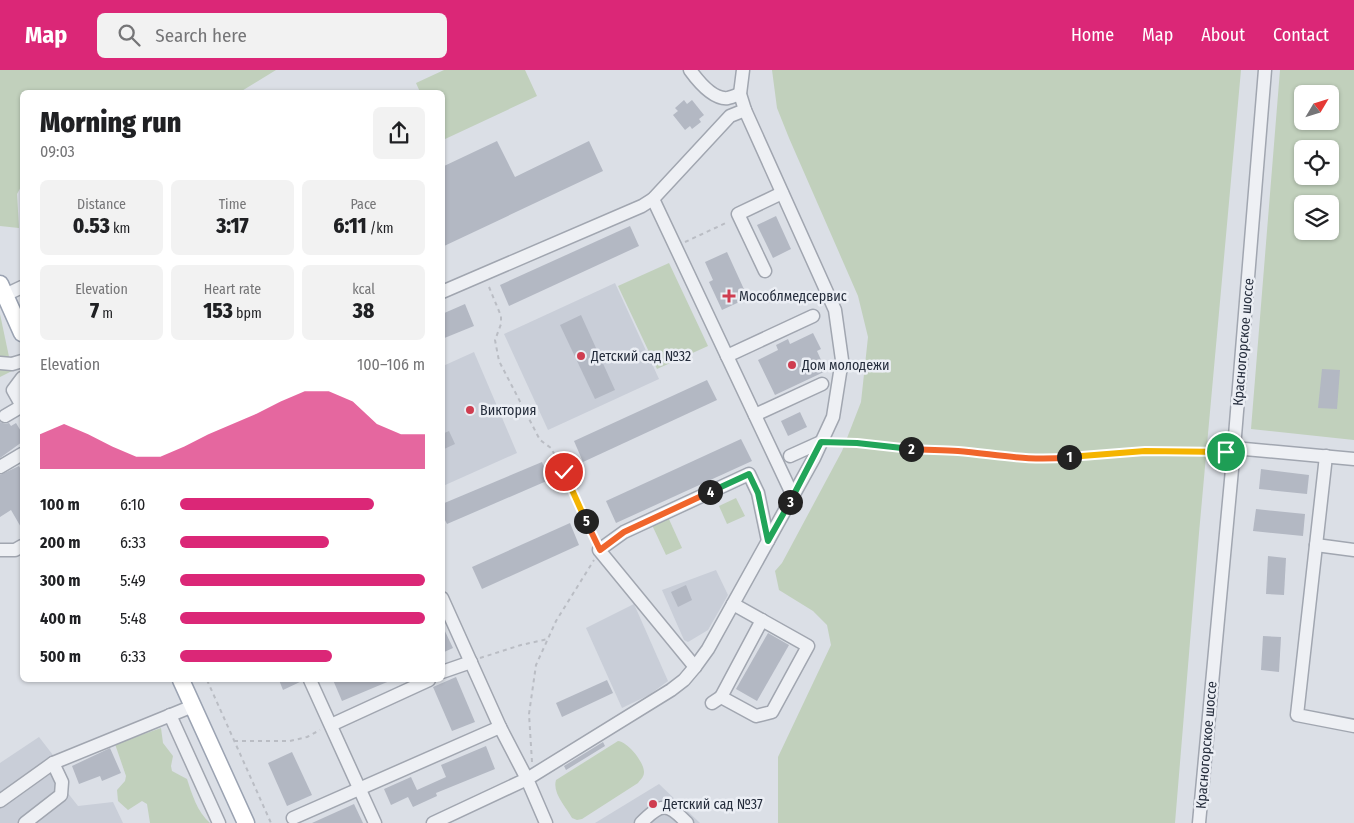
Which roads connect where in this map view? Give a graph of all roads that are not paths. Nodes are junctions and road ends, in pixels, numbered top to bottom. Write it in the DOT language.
graph roads {
  1 [pos="690,70"];
  2 [pos="743,70"];
  3 [pos="1265,70"];
  4 [pos="740,94"];
  5 [pos="745,110"];
  6 [pos="782,193"];
  7 [pos="653,198"];
  8 [pos="765,271"];
  9 [pos="20,287"];
  10 [pos="3,290"];
  11 [pos="445,291"];
  12 [pos="813,316"];
  13 [pos="20,328"];
  14 [pos="728,356"];
  15 [pos="20,362"];
  16 [pos="0,363"];
  17 [pos="20,381"];
  18 [pos="822,384"];
  19 [pos="20,402"];
  20 [pos="20,407"];
  21 [pos="755,415"];
  22 [pos="6,416"];
  23 [pos="821,442"];
  24 [pos="1230,450"];
  25 [pos="20,455"];
  26 [pos="790,456"];
  27 [pos="1326,456"];
  28 [pos="1354,459"];
  29 [pos="0,467"];
  30 [pos="793,496"];
  31 [pos="768,541"];
  32 [pos="1316,545"];
  33 [pos="20,547"];
  34 [pos="0,550"];
  35 [pos="1354,550"];
  36 [pos="733,604"];
  37 [pos="445,605"];
  38 [pos="762,620"];
  39 [pos="471,662"];
  40 [pos="695,667"];
  41 [pos="445,671"];
  42 [pos="182,682"];
  43 [pos="311,682"];
  44 [pos="425,682"];
  45 [pos="192,706"];
  46 [pos="170,716"];
  47 [pos="331,725"];
  48 [pos="1354,726"];
  49 [pos="500,727"];
  50 [pos="53,763"];
  51 [pos="531,776"];
  52 [pos="360,789"];
  53 [pos="0,800"];
  54 [pos="462,817"];
  55 [pos="293,818"];
  56 [pos="24,823"];
  57 [pos="219,823"];
  58 [pos="246,823"];
  59 [pos="375,823"];
  60 [pos="433,823"];
  61 [pos="546,823"];
  62 [pos="641,823"];
  63 [pos="687,823"];
  64 [pos="1198,823"];
  1 -- 4 [label="street"];
  2 -- 4 [label="street"];
  3 -- 24 [label="street, Красногорское шоссе"];
  4 -- 5 [label="street"];
  5 -- 6 [label="street"];
  5 -- 7 [label="street"];
  6 -- 8 [label="street"];
  6 -- 23 [label="street"];
  7 -- 11 [label="street"];
  7 -- 14 [label="street"];
  9 -- 10 [label="street"];
  10 -- 13 [label="main road"];
  12 -- 14 [label="street"];
  14 -- 21 [label="street"];
  15 -- 16 [label="street"];
  17 -- 19 [label="street"];
  18 -- 21 [label="street"];
  20 -- 22 [label="street"];
  21 -- 30 [label="street"];
  23 -- 26 [label="street"];
  23 -- 30 [label="street"];
  24 -- 27 [label="street"];
  24 -- 64 [label="street, Красногорское шоссе"];
  25 -- 29 [label="street"];
  27 -- 28 [label="street"];
  27 -- 32 [label="street"];
  30 -- 31 [label="street"];
  31 -- 36 [label="street"];
  31 -- 40 [label="street"];
  32 -- 35 [label="street"];
  32 -- 48 [label="street"];
  33 -- 34 [label="street"];
  36 -- 38 [label="street"];
  36 -- 40 [label="street"];
  37 -- 39 [label="street"];
  38 -- 38 [label="street"];
  39 -- 41 [label="street"];
  39 -- 49 [label="street"];
  40 -- 51 [label="street"];
  42 -- 45 [label="main road"];
  43 -- 47 [label="street"];
  44 -- 47 [label="street"];
  45 -- 46 [label="street"];
  45 -- 58 [label="main road"];
  46 -- 50 [label="street"];
  46 -- 57 [label="street"];
  47 -- 52 [label="street"];
  49 -- 51 [label="street"];
  49 -- 52 [label="street"];
  50 -- 53 [label="street"];
  50 -- 56 [label="street"];
  51 -- 54 [label="street"];
  51 -- 61 [label="street"];
  52 -- 55 [label="street"];
  52 -- 59 [label="street"];
  54 -- 60 [label="street"];
  62 -- 63 [label="street"];
}
